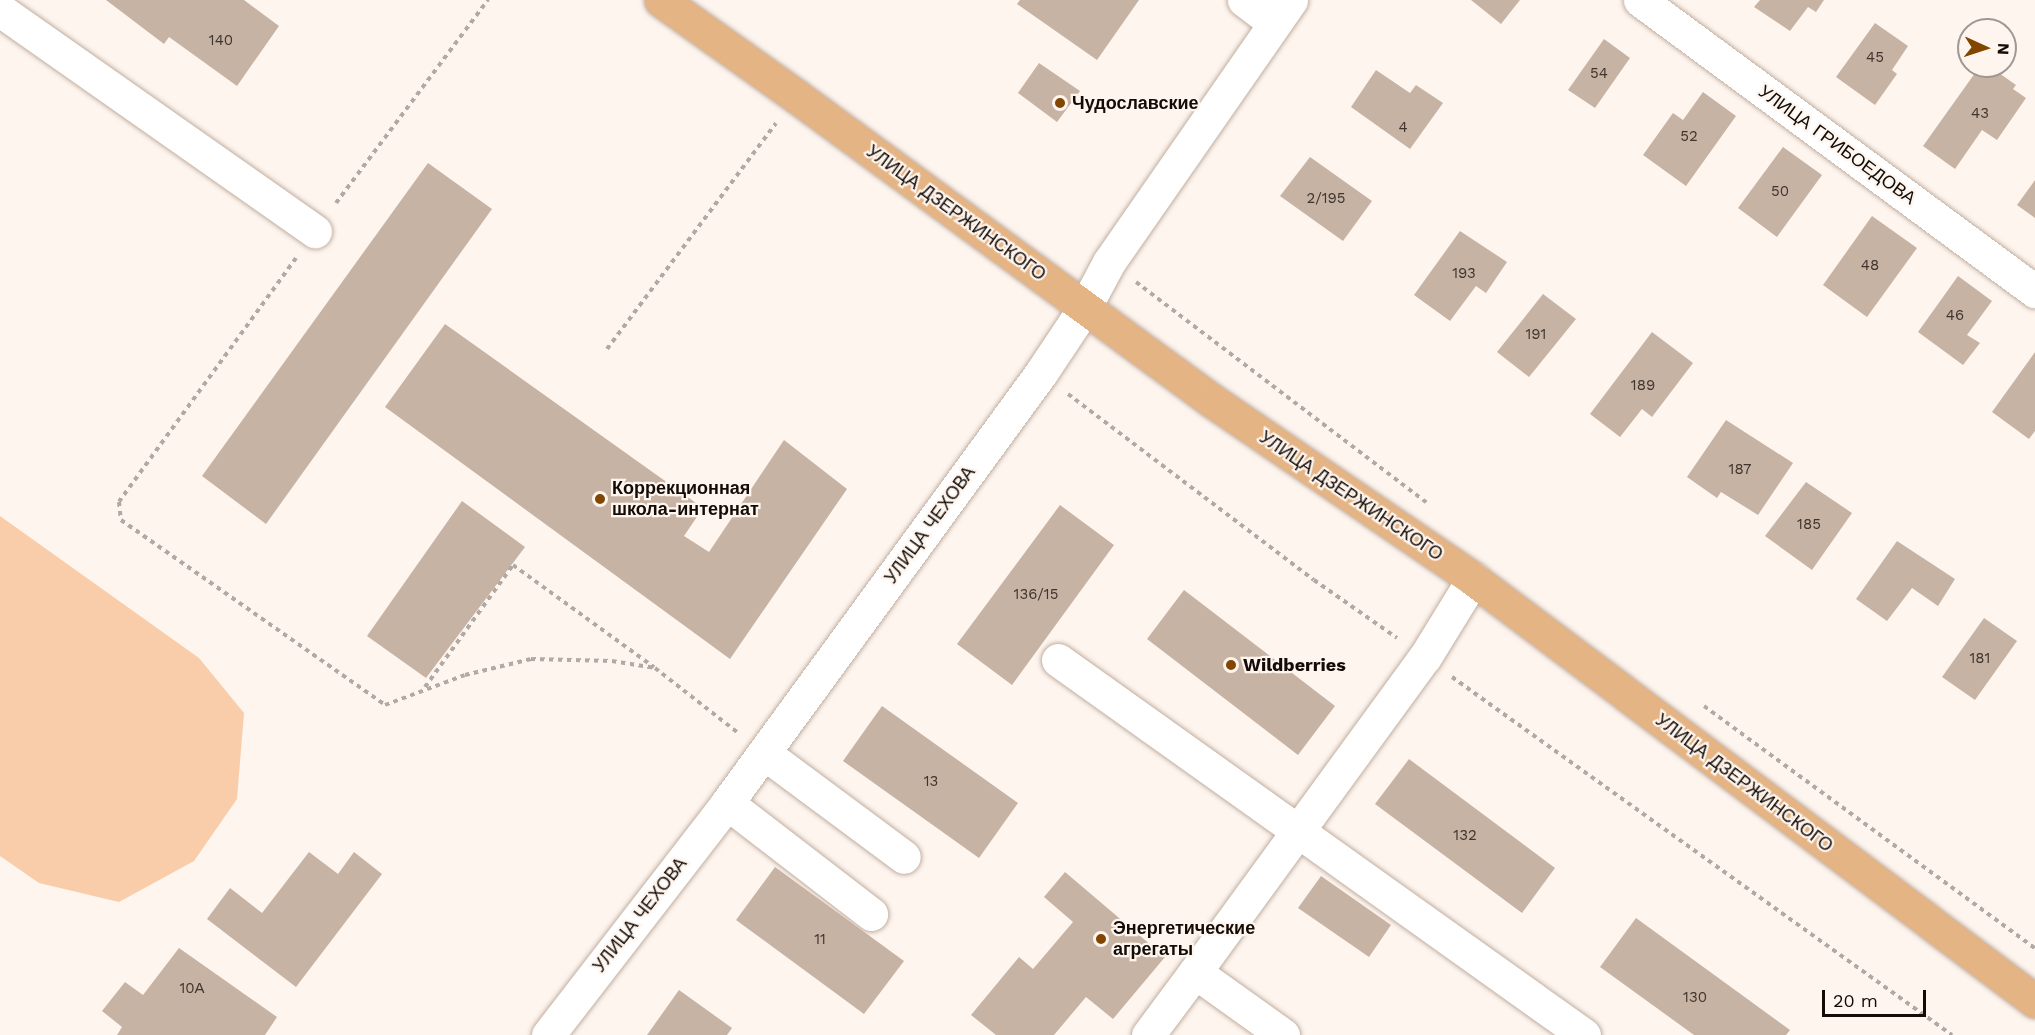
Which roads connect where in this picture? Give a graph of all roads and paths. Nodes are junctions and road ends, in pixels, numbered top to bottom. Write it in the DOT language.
graph roads {
  1 [pos="488,0"];
  2 [pos="661,0"];
  3 [pos="1244,0"];
  4 [pos="1640,0"];
  5 [pos="0,10"];
  6 [pos="1282,11"];
  7 [pos="796,96"];
  8 [pos="315,231"];
  9 [pos="2035,291"];
  10 [pos="1085,307"];
  11 [pos="607,349"];
  12 [pos="1041,373"];
  13 [pos="1473,579"];
  14 [pos="1425,657"];
  15 [pos="1058,660"];
  16 [pos="655,668"];
  17 [pos="424,688"];
  18 [pos="764,753"];
  19 [pos="727,803"];
  20 [pos="1300,831"];
  21 [pos="904,857"];
  22 [pos="871,914"];
  23 [pos="1195,972"];
  24 [pos="2035,1001"];
  25 [pos="548,1035"];
  26 [pos="1148,1035"];
  27 [pos="1283,1035"];
  28 [pos="1584,1035"];
  29 [pos="1952,1035"];
  1 -- 8 [label="path"];
  2 -- 7 [label="main road, УЛИЦА ДЗЕРЖИНСКОГО"];
  3 -- 6 [label="street"];
  4 -- 9 [label="street, УЛИЦА ГРИБОЕДОВА"];
  5 -- 8 [label="street"];
  6 -- 10 [label="street, УЛИЦА ЧЕХОВА"];
  7 -- 10 [label="main road, УЛИЦА ДЗЕРЖИНСКОГО"];
  7 -- 11 [label="path"];
  8 -- 17 [label="path"];
  10 -- 12 [label="street, УЛИЦА ЧЕХОВА"];
  10 -- 13 [label="main road, УЛИЦА ДЗЕРЖИНСКОГО"];
  12 -- 14 [label="path"];
  12 -- 18 [label="street, УЛИЦА ЧЕХОВА"];
  13 -- 14 [label="street"];
  13 -- 24 [label="main road, УЛИЦА ДЗЕРЖИНСКОГО"];
  14 -- 20 [label="street"];
  14 -- 29 [label="path"];
  15 -- 20 [label="street"];
  16 -- 17 [label="path"];
  16 -- 17 [label="path"];
  16 -- 18 [label="path"];
  18 -- 19 [label="street, УЛИЦА ЧЕХОВА"];
  18 -- 21 [label="street"];
  19 -- 22 [label="street"];
  19 -- 25 [label="street, УЛИЦА ЧЕХОВА"];
  20 -- 23 [label="street"];
  20 -- 28 [label="street"];
  23 -- 26 [label="street"];
  23 -- 27 [label="street"];
}
